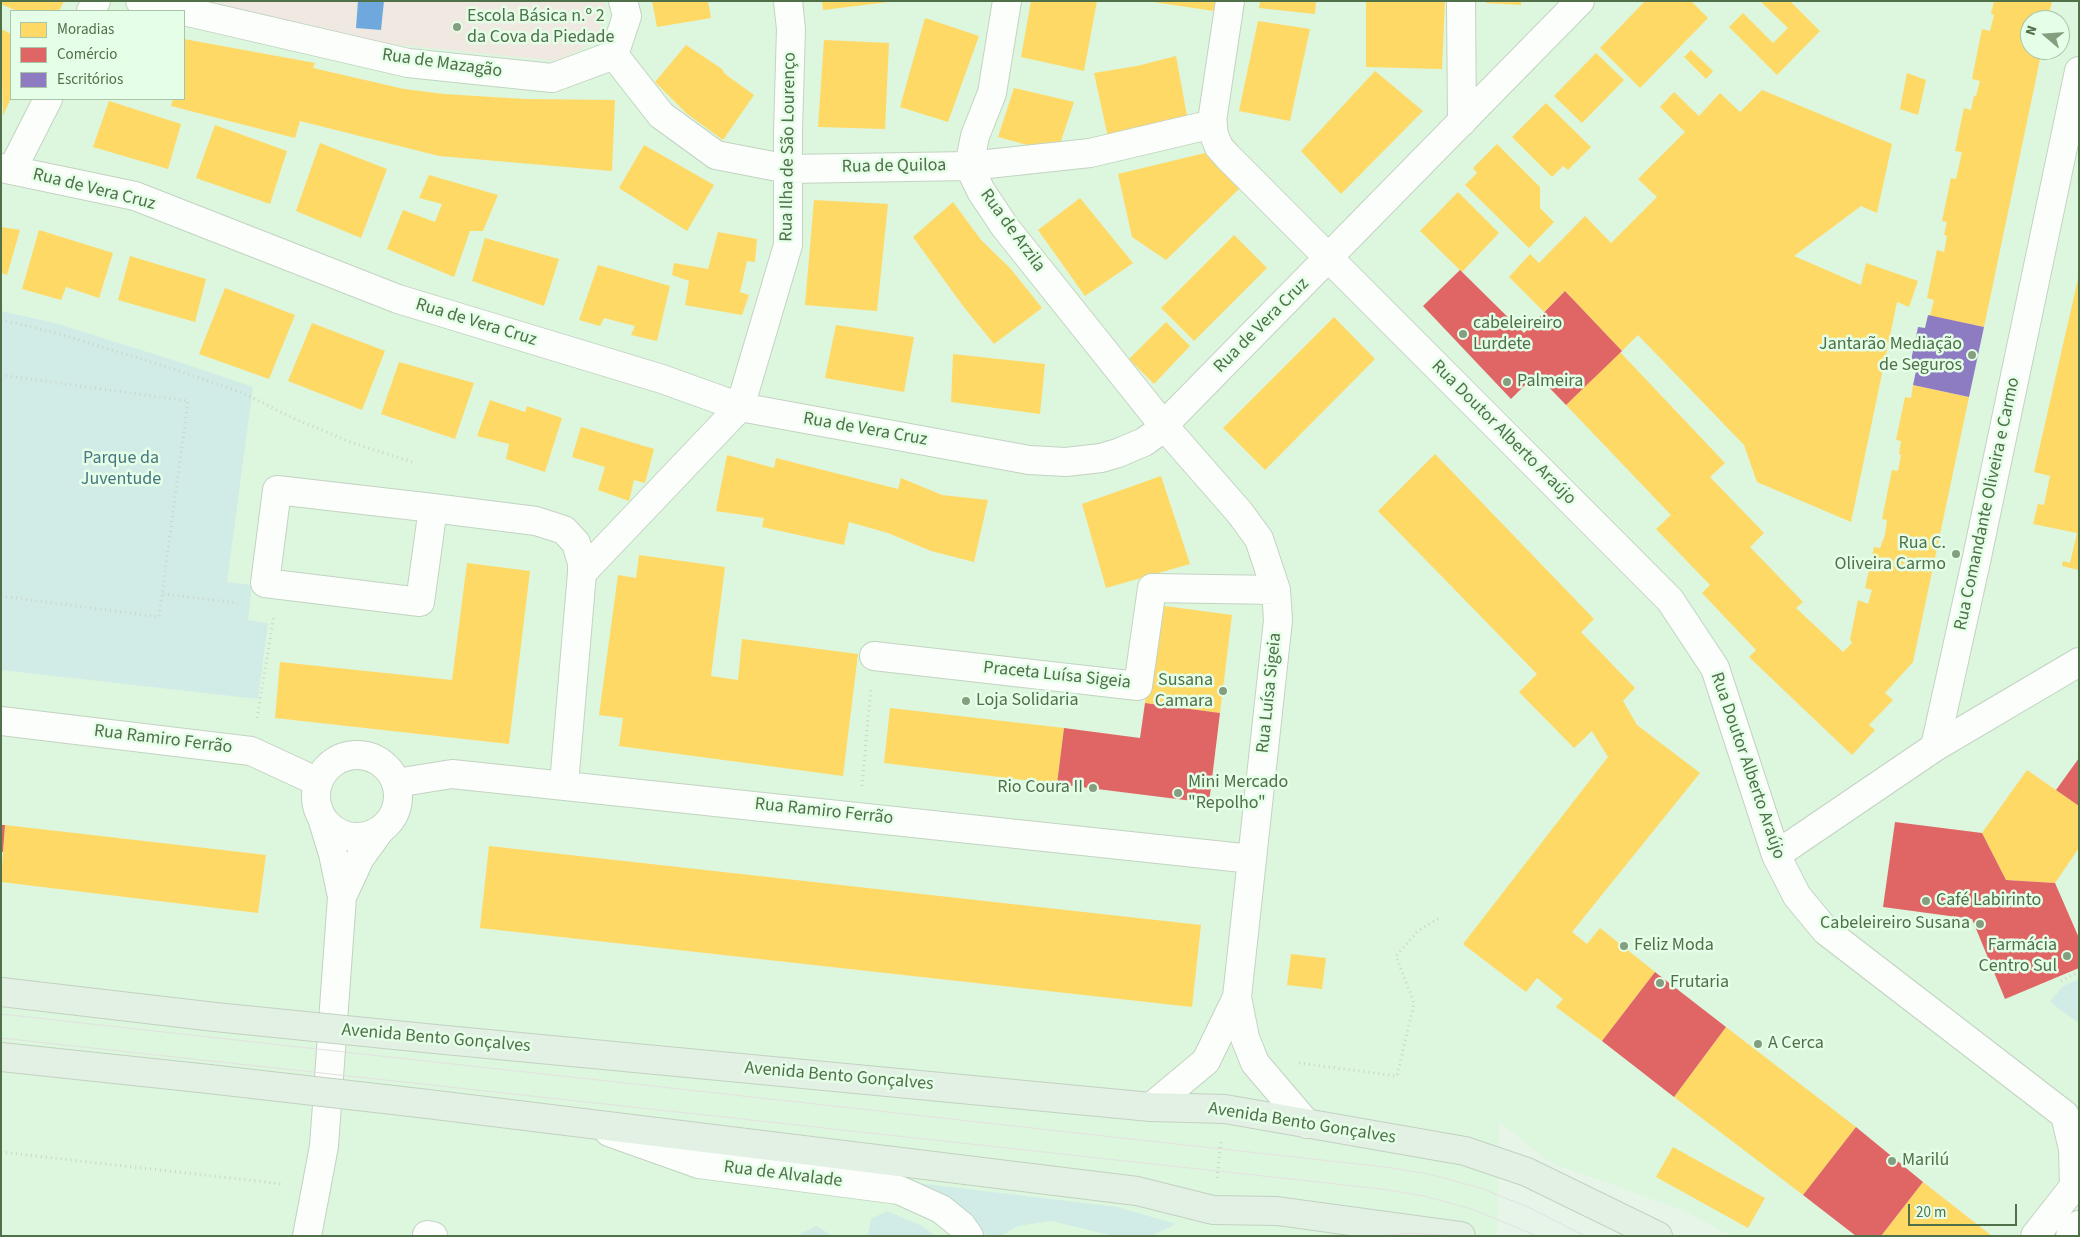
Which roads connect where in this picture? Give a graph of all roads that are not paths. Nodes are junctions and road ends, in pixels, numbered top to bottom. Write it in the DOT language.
graph roads {
  1 [pos="140,1"];
  2 [pos="623,1"];
  3 [pos="788,1"];
  4 [pos="1007,1"];
  5 [pos="1230,1"];
  6 [pos="1461,1"];
  7 [pos="1580,1"];
  8 [pos="180,10"];
  9 [pos="185,11"];
  10 [pos="614,55"];
  11 [pos="2079,71"];
  12 [pos="47,100"];
  13 [pos="1462,122"];
  14 [pos="1213,124"];
  15 [pos="970,166"];
  16 [pos="7,169"];
  17 [pos="788,169"];
  18 [pos="1329,258"];
  19 [pos="740,407"];
  20 [pos="1164,426"];
  21 [pos="433,508"];
  22 [pos="582,573"];
  23 [pos="1276,590"];
  24 [pos="874,656"];
  25 [pos="2079,662"];
  26 [pos="1,721"];
  27 [pos="1935,747"];
  28 [pos="318,782"];
  29 [pos="396,783"];
  30 [pos="564,784"];
  31 [pos="322,818"];
  32 [pos="381,829"];
  33 [pos="1776,855"];
  34 [pos="1252,859"];
  35 [pos="342,897"];
  36 [pos="1,992"];
  37 [pos="1237,997"];
  38 [pos="1,1057"];
  39 [pos="1151,1107"];
  40 [pos="2072,1114"];
  41 [pos="589,1124"];
  42 [pos="1307,1124"];
  43 [pos="2076,1184"];
  44 [pos="2079,1225"];
  45 [pos="307,1236"];
  46 [pos="970,1236"];
  47 [pos="1461,1236"];
  48 [pos="1658,1236"];
  49 [pos="2035,1236"];
  50 [pos="2070,1236"];
  1 -- 8 [label="street, Rua de Mazagão"];
  2 -- 10 [label="street"];
  3 -- 17 [label="street, Rua Ilha de São Lourenço"];
  4 -- 15 [label="street"];
  5 -- 14 [label="street"];
  6 -- 13 [label="street"];
  7 -- 13 [label="street, Rua de Vera Cruz"];
  9 -- 10 [label="street, Rua de Mazagão"];
  10 -- 17 [label="street, Rua de Quiloa"];
  11 -- 27 [label="street, Rua Comandante Oliveira e Carmo"];
  12 -- 16 [label="street"];
  13 -- 18 [label="street, Rua de Vera Cruz"];
  14 -- 15 [label="street, Rua de Quiloa"];
  14 -- 18 [label="street, Rua Doutor Alberto Araújo"];
  15 -- 17 [label="street, Rua de Quiloa"];
  15 -- 20 [label="street, Rua de Arzila"];
  16 -- 19 [label="street, Rua de Vera Cruz"];
  17 -- 19 [label="street, Rua Ilha de São Lourenço"];
  18 -- 20 [label="street, Rua de Vera Cruz"];
  18 -- 33 [label="street, Rua Doutor Alberto Araújo"];
  19 -- 20 [label="street, Rua de Vera Cruz"];
  19 -- 22 [label="street"];
  20 -- 23 [label="street, Rua Luísa Sigeia"];
  21 -- 21 [label="street"];
  21 -- 22 [label="street"];
  22 -- 30 [label="street"];
  23 -- 24 [label="street, Praceta Luísa Sigeia"];
  23 -- 34 [label="street, Rua Luísa Sigeia"];
  25 -- 27 [label="street"];
  26 -- 28 [label="street, Rua Ramiro Ferrão"];
  27 -- 33 [label="street"];
  28 -- 29 [label="street"];
  28 -- 31 [label="street"];
  29 -- 30 [label="street, Rua Ramiro Ferrão"];
  29 -- 32 [label="street"];
  30 -- 34 [label="street, Rua Ramiro Ferrão"];
  31 -- 32 [label="street"];
  31 -- 35 [label="street"];
  32 -- 35 [label="street"];
  33 -- 40 [label="street, Rua Doutor Alberto Araújo"];
  34 -- 37 [label="street, Rua Luísa Sigeia"];
  35 -- 45 [label="street"];
  36 -- 39 [label="main road, Avenida Bento Gonçalves, bridge"];
  37 -- 39 [label="street, Rua Luísa Sigeia"];
  37 -- 42 [label="street, Rua Luísa Sigeia"];
  38 -- 41 [label="main road, bridge"];
  39 -- 42 [label="main road, Avenida Bento Gonçalves"];
  40 -- 43 [label="street, Rua Doutor Alberto Araújo"];
  41 -- 46 [label="street, Rua de Alvalade"];
  41 -- 47 [label="main road"];
  42 -- 48 [label="main road, Avenida Bento Gonçalves"];
  43 -- 49 [label="street"];
  44 -- 50 [label="street"];
}
